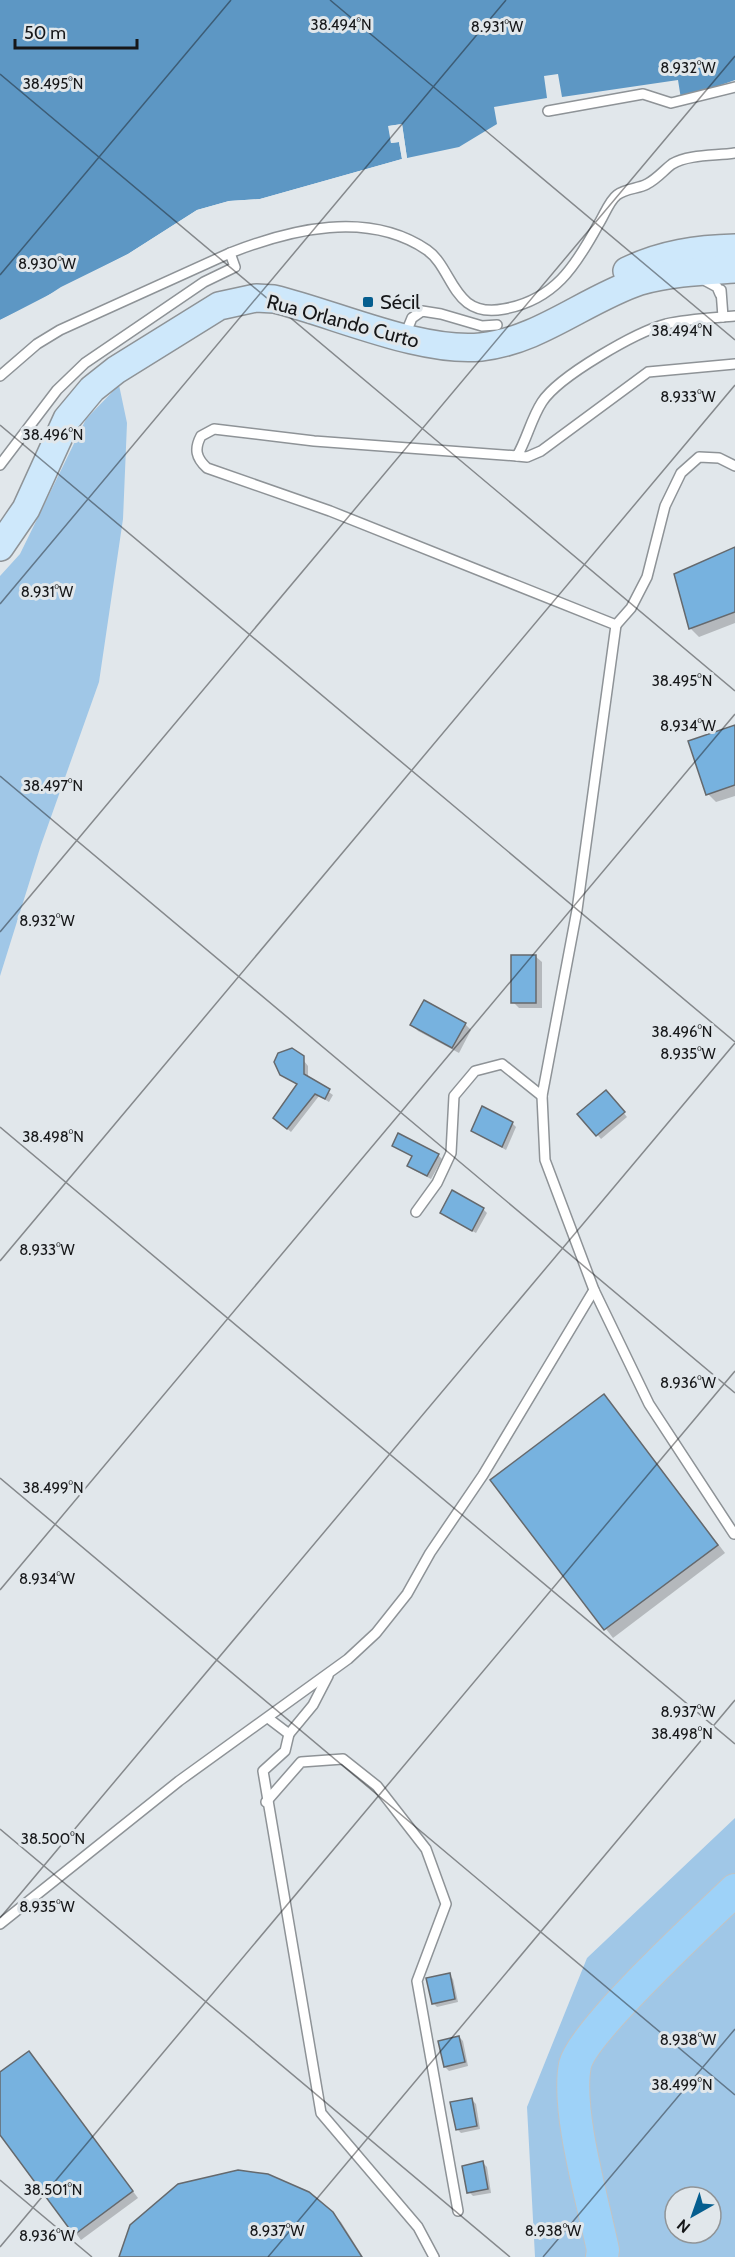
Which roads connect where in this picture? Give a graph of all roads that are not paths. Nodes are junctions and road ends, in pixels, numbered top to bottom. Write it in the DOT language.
graph roads {
  1 [pos="735,87"];
  2 [pos="548,111"];
  3 [pos="735,153"];
  4 [pos="735,248"];
  5 [pos="703,249"];
  6 [pos="230,253"];
  7 [pos="735,269"];
  8 [pos="720,294"];
  9 [pos="585,308"];
  10 [pos="735,316"];
  11 [pos="723,318"];
  12 [pos="497,324"];
  13 [pos="547,325"];
  14 [pos="404,337"];
  15 [pos="735,364"];
  16 [pos="0,376"];
  17 [pos="517,456"];
  18 [pos="0,465"];
  19 [pos="735,466"];
  20 [pos="1,544"];
  21 [pos="616,625"];
  22 [pos="542,1096"];
  23 [pos="416,1212"];
  24 [pos="594,1290"];
  25 [pos="734,1534"];
  26 [pos="331,1672"];
  27 [pos="268,1718"];
  28 [pos="289,1734"];
  29 [pos="266,1802"];
  30 [pos="735,1890"];
  31 [pos="0,1924"];
  32 [pos="458,2211"];
  33 [pos="434,2257"];
  34 [pos="602,2257"];
  1 -- 2 [label="lane"];
  3 -- 6 [label="lane"];
  4 -- 5 [label="main road, Rua Orlando Curto"];
  5 -- 7 [label="main road"];
  5 -- 13 [label="main road, Rua Orlando Curto"];
  6 -- 16 [label="lane"];
  6 -- 18 [label="lane"];
  7 -- 8 [label="lane"];
  7 -- 9 [label="main road, Rua Orlando Curto"];
  8 -- 9 [label="lane"];
  8 -- 11 [label="lane"];
  9 -- 13 [label="main road, Rua Orlando Curto"];
  10 -- 11 [label="lane"];
  11 -- 17 [label="lane"];
  12 -- 14 [label="lane"];
  13 -- 14 [label="main road, Rua Orlando Curto"];
  14 -- 20 [label="main road, Rua Orlando Curto"];
  15 -- 17 [label="lane"];
  17 -- 21 [label="lane"];
  19 -- 21 [label="lane"];
  21 -- 22 [label="lane"];
  22 -- 23 [label="lane"];
  22 -- 24 [label="lane"];
  24 -- 25 [label="lane"];
  24 -- 26 [label="lane"];
  26 -- 27 [label="lane"];
  26 -- 28 [label="lane"];
  27 -- 28 [label="lane"];
  27 -- 31 [label="lane"];
  28 -- 29 [label="lane"];
  29 -- 32 [label="lane"];
  29 -- 33 [label="lane"];
  30 -- 34 [label="main road"];
}
